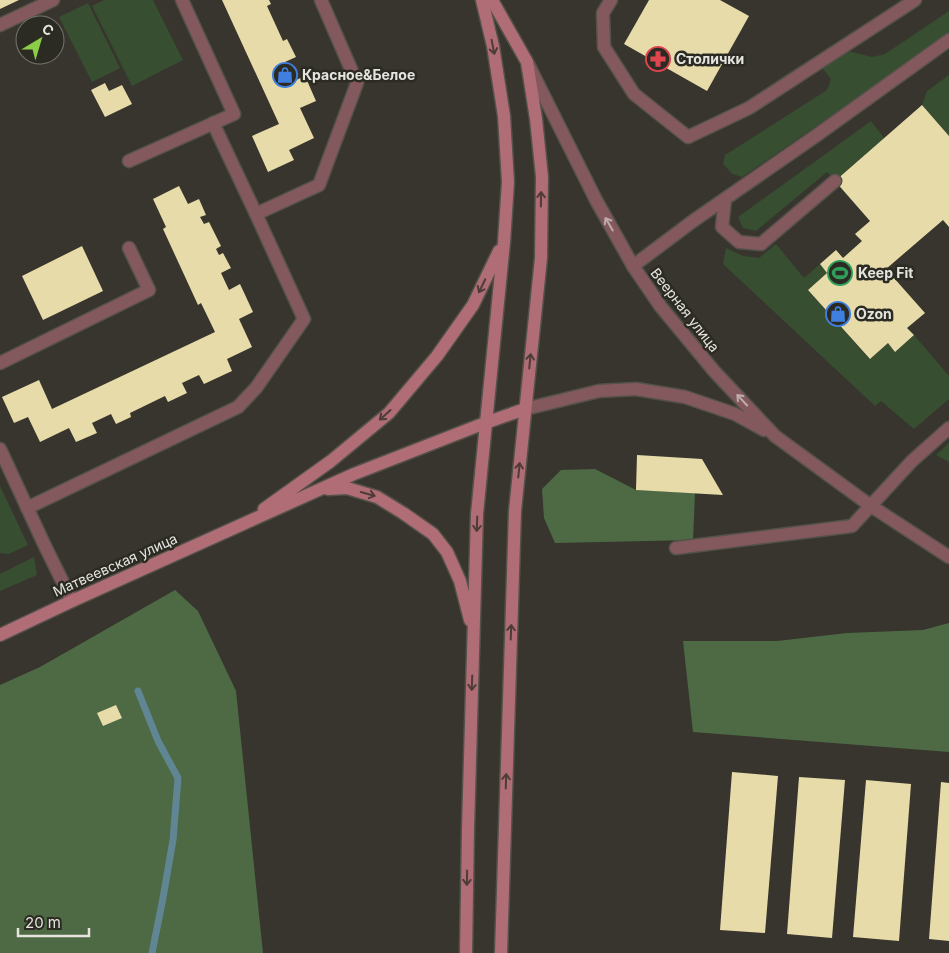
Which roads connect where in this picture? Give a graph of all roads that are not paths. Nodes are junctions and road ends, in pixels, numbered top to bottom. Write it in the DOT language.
graph roads {
  1 [pos="53,0"];
  2 [pos="182,0"];
  3 [pos="321,0"];
  4 [pos="482,0"];
  5 [pos="492,0"];
  6 [pos="611,0"];
  7 [pos="915,0"];
  8 [pos="0,26"];
  9 [pos="949,40"];
  10 [pos="527,62"];
  11 [pos="212,123"];
  12 [pos="129,161"];
  13 [pos="835,181"];
  14 [pos="725,199"];
  15 [pos="256,214"];
  16 [pos="504,242"];
  17 [pos="129,248"];
  18 [pos="633,266"];
  19 [pos="0,363"];
  20 [pos="525,409"];
  21 [pos="485,423"];
  22 [pos="949,428"];
  23 [pos="775,436"];
  24 [pos="1,455"];
  25 [pos="320,490"];
  26 [pos="871,506"];
  27 [pos="27,508"];
  28 [pos="243,524"];
  29 [pos="676,548"];
  30 [pos="949,557"];
  31 [pos="72,601"];
  32 [pos="0,635"];
  33 [pos="474,635"];
  34 [pos="466,953"];
  35 [pos="501,953"];
  1 -- 8 [label="street"];
  2 -- 11 [label="street"];
  3 -- 15 [label="street"];
  4 -- 16 [label="street, one-way"];
  5 -- 10 [label="street, Веерная улица"];
  6 -- 7 [label="street"];
  9 -- 14 [label="street"];
  18 -- 10 [label="street, Веерная улица, one-way"];
  20 -- 10 [label="street, one-way"];
  11 -- 12 [label="street"];
  11 -- 15 [label="street"];
  13 -- 14 [label="street"];
  14 -- 18 [label="street"];
  15 -- 27 [label="street"];
  16 -- 21 [label="street"];
  16 -- 28 [label="street, one-way"];
  17 -- 19 [label="street"];
  23 -- 18 [label="street, Веерная улица, one-way"];
  20 -- 21 [label="street"];
  20 -- 23 [label="street"];
  35 -- 20 [label="street, one-way"];
  21 -- 25 [label="street"];
  21 -- 33 [label="street, one-way"];
  22 -- 26 [label="street"];
  23 -- 26 [label="street, Веерная улица"];
  24 -- 27 [label="street"];
  25 -- 28 [label="street"];
  25 -- 33 [label="street, one-way"];
  26 -- 29 [label="street"];
  26 -- 30 [label="street, Веерная улица"];
  27 -- 31 [label="street"];
  28 -- 31 [label="street, Матвеевская улица"];
  31 -- 32 [label="street, Матвеевская улица"];
  33 -- 34 [label="street, one-way"];
}
